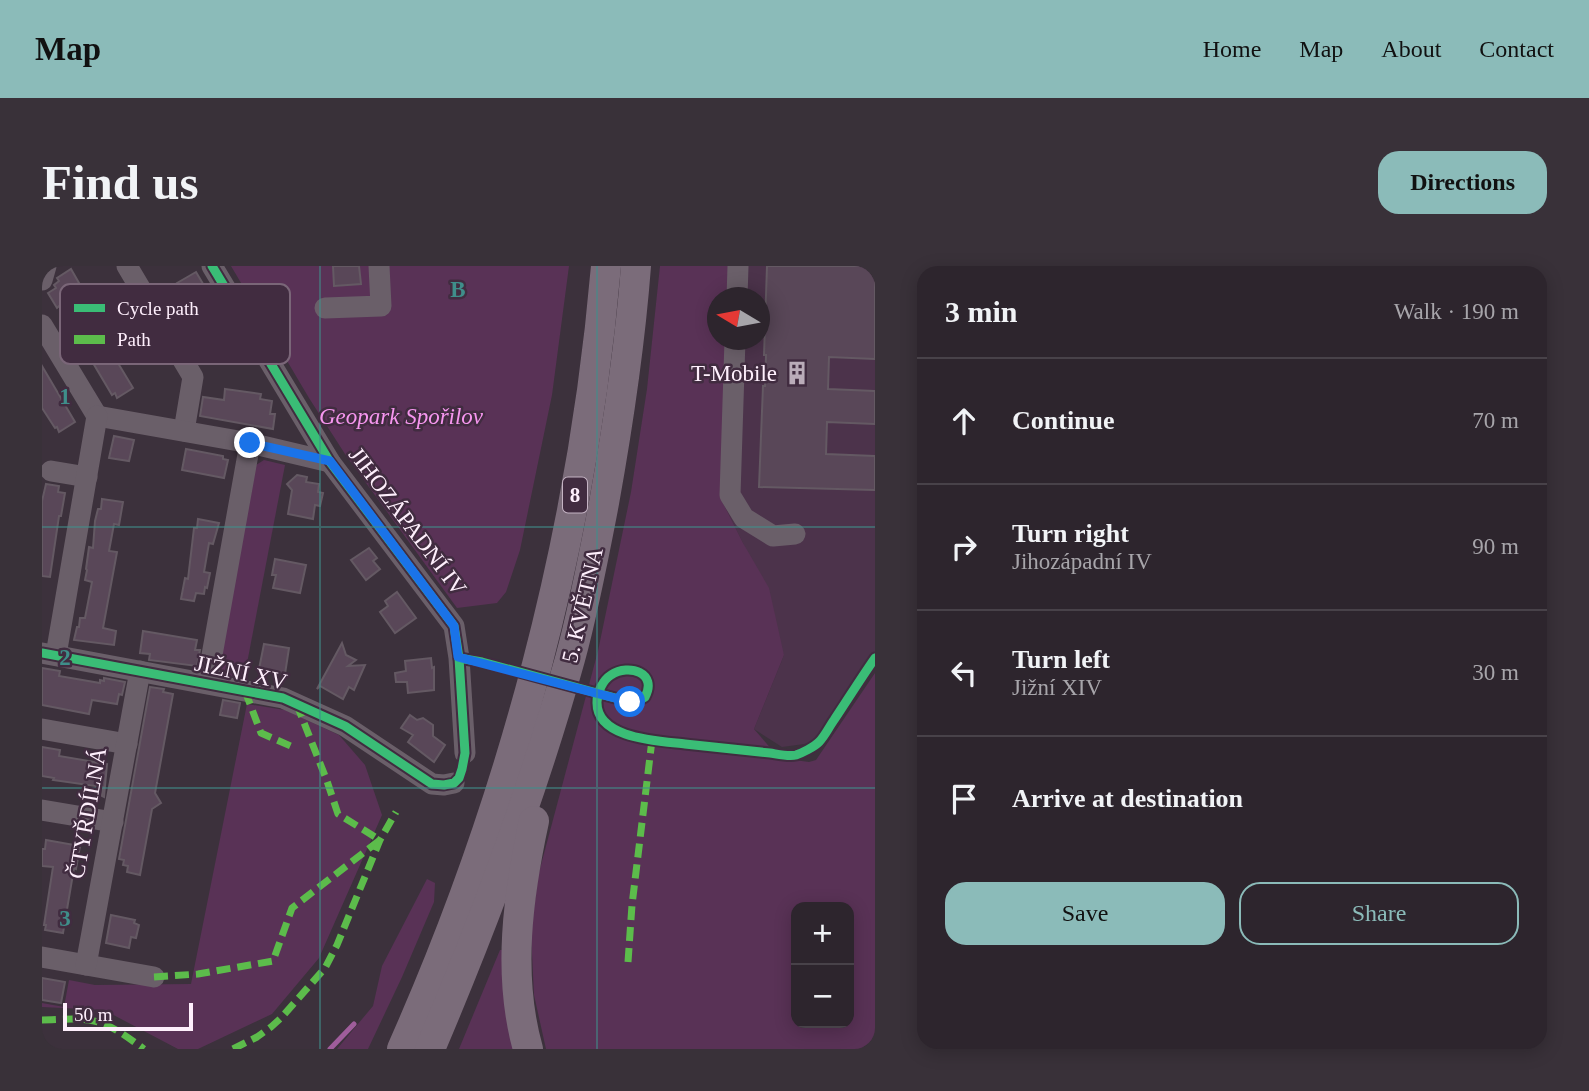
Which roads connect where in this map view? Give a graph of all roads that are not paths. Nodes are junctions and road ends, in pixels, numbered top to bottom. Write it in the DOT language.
graph roads {
  1 [pos="46,266"];
  2 [pos="127,266"];
  3 [pos="212,266"];
  4 [pos="379,266"];
  5 [pos="606,266"];
  6 [pos="636,266"];
  7 [pos="738,266"];
  8 [pos="42,280"];
  9 [pos="138,284"];
  10 [pos="223,284"];
  11 [pos="737,287"];
  12 [pos="325,309"];
  13 [pos="42,325"];
  14 [pos="735,350"];
  15 [pos="60,355"];
  16 [pos="66,364"];
  17 [pos="185,364"];
  18 [pos="271,364"];
  19 [pos="97,416"];
  20 [pos="184,431"];
  21 [pos="250,443"];
  22 [pos="330,461"];
  23 [pos="51,471"];
  24 [pos="87,477"];
  25 [pos="795,534"];
  26 [pos="49,654"];
  27 [pos="570,658"];
  28 [pos="140,671"];
  29 [pos="207,683"];
  30 [pos="42,729"];
  31 [pos="127,744"];
  32 [pos="465,753"];
  33 [pos="454,783"];
  34 [pos="42,810"];
  35 [pos="113,822"];
  36 [pos="42,957"];
  37 [pos="86,965"];
  38 [pos="154,977"];
  39 [pos="402,1049"];
  40 [pos="430,1049"];
  41 [pos="528,1049"];
  1 -- 8 [label="street"];
  2 -- 9 [label="street"];
  3 -- 10 [label="street, JIHOZÁPADNÍ IV"];
  4 -- 12 [label="street"];
  5 -- 39 [label="highway, 5. KVĚTNA / 8"];
  6 -- 27 [label="highway, 5. KVĚTNA / 8"];
  7 -- 11 [label="street"];
  13 -- 15 [label="street"];
  14 -- 25 [label="street"];
  16 -- 19 [label="street"];
  17 -- 20 [label="street"];
  18 -- 22 [label="street, JIHOZÁPADNÍ IV"];
  19 -- 20 [label="street"];
  19 -- 24 [label="street"];
  20 -- 21 [label="street"];
  21 -- 22 [label="street"];
  21 -- 29 [label="street"];
  22 -- 32 [label="street, JIHOZÁPADNÍ IV"];
  23 -- 24 [label="street"];
  24 -- 26 [label="street"];
  26 -- 28 [label="street, JIŽNÍ XV"];
  27 -- 40 [label="highway, 5. KVĚTNA / 8"];
  27 -- 41 [label="highway"];
  28 -- 29 [label="street, JIŽNÍ XV"];
  28 -- 31 [label="street, ČTYŘDÍLNÁ"];
  29 -- 33 [label="street, JIŽNÍ XV"];
  30 -- 31 [label="street"];
  31 -- 35 [label="street, ČTYŘDÍLNÁ"];
  34 -- 35 [label="street"];
  35 -- 37 [label="street, ČTYŘDÍLNÁ"];
  36 -- 37 [label="street"];
  37 -- 38 [label="street"];
}
